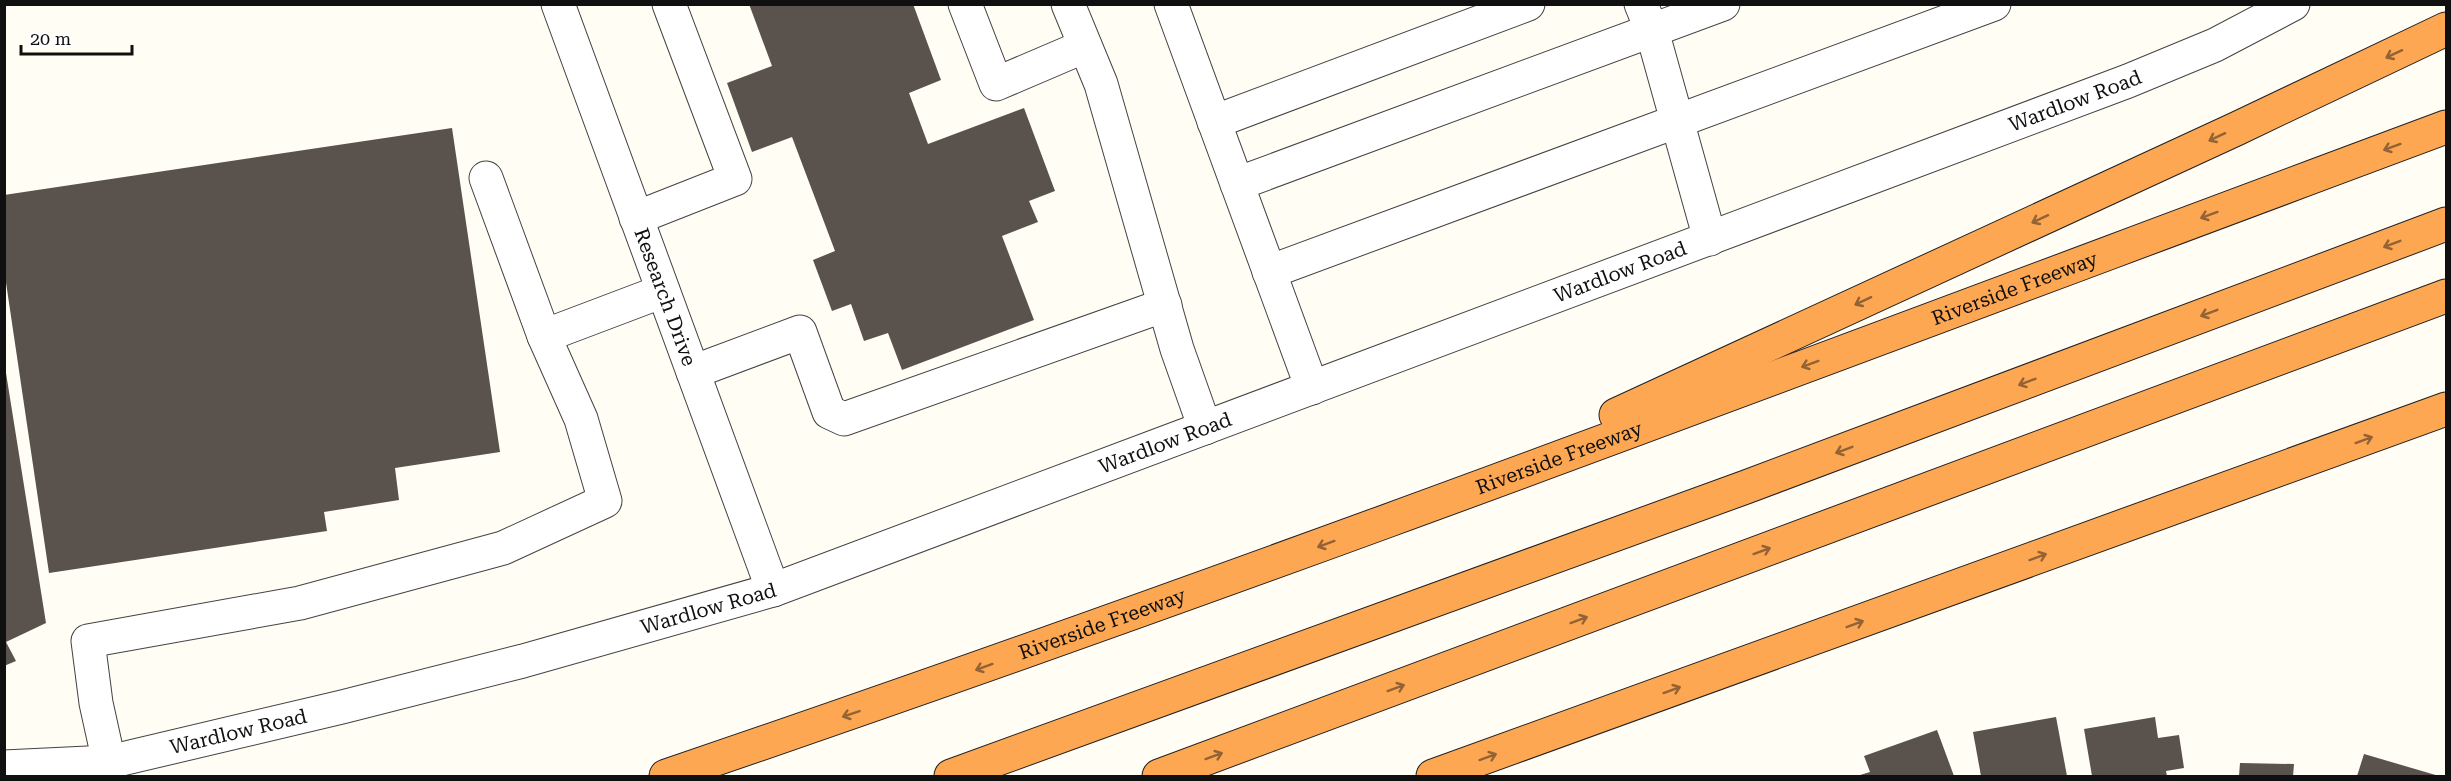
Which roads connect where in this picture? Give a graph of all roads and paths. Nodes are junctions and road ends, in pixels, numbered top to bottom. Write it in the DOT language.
graph roads {
  1 [pos="558,4"];
  2 [pos="669,4"];
  3 [pos="965,4"];
  4 [pos="1068,4"];
  5 [pos="1171,4"];
  6 [pos="1528,4"];
  7 [pos="1723,4"];
  8 [pos="1994,4"];
  9 [pos="2294,4"];
  10 [pos="1647,17"];
  11 [pos="2446,29"];
  12 [pos="1085,46"];
  13 [pos="1214,122"];
  14 [pos="1678,123"];
  15 [pos="2446,127"];
  16 [pos="486,178"];
  17 [pos="1237,184"];
  18 [pos="636,218"];
  19 [pos="2446,224"];
  20 [pos="1710,239"];
  21 [pos="1269,272"];
  22 [pos="663,291"];
  23 [pos="2446,296"];
  24 [pos="1165,305"];
  25 [pos="544,336"];
  26 [pos="693,372"];
  27 [pos="1312,388"];
  28 [pos="2446,410"];
  29 [pos="1204,428"];
  30 [pos="1381,524"];
  31 [pos="773,590"];
  32 [pos="109,762"];
  33 [pos="4,766"];
  34 [pos="666,777"];
  35 [pos="951,777"];
  36 [pos="1159,777"];
  37 [pos="1433,777"];
  1 -- 18 [label="street, Research Drive"];
  2 -- 18 [label="street"];
  3 -- 12 [label="street"];
  4 -- 12 [label="street"];
  5 -- 13 [label="street"];
  6 -- 13 [label="street"];
  7 -- 10 [label="street"];
  8 -- 14 [label="street"];
  9 -- 20 [label="street, Wardlow Road"];
  10 -- 14 [label="street"];
  10 -- 17 [label="street"];
  11 -- 30 [label="highway, one-way"];
  12 -- 24 [label="street"];
  13 -- 17 [label="street"];
  14 -- 20 [label="street"];
  14 -- 21 [label="street"];
  15 -- 30 [label="highway, Riverside Freeway, one-way"];
  16 -- 25 [label="street"];
  17 -- 21 [label="street"];
  18 -- 22 [label="street, Research Drive"];
  19 -- 35 [label="highway, one-way"];
  20 -- 27 [label="street, Wardlow Road"];
  21 -- 27 [label="street"];
  22 -- 25 [label="street"];
  22 -- 26 [label="street, Research Drive"];
  36 -- 23 [label="highway, one-way"];
  24 -- 26 [label="street"];
  24 -- 29 [label="street"];
  25 -- 32 [label="street"];
  26 -- 31 [label="street, Research Drive"];
  27 -- 29 [label="street, Wardlow Road"];
  37 -- 28 [label="highway, one-way"];
  29 -- 31 [label="street, Wardlow Road"];
  30 -- 34 [label="highway, Riverside Freeway, one-way"];
  31 -- 32 [label="street, Wardlow Road"];
  32 -- 33 [label="street, Wardlow Road"];
}
